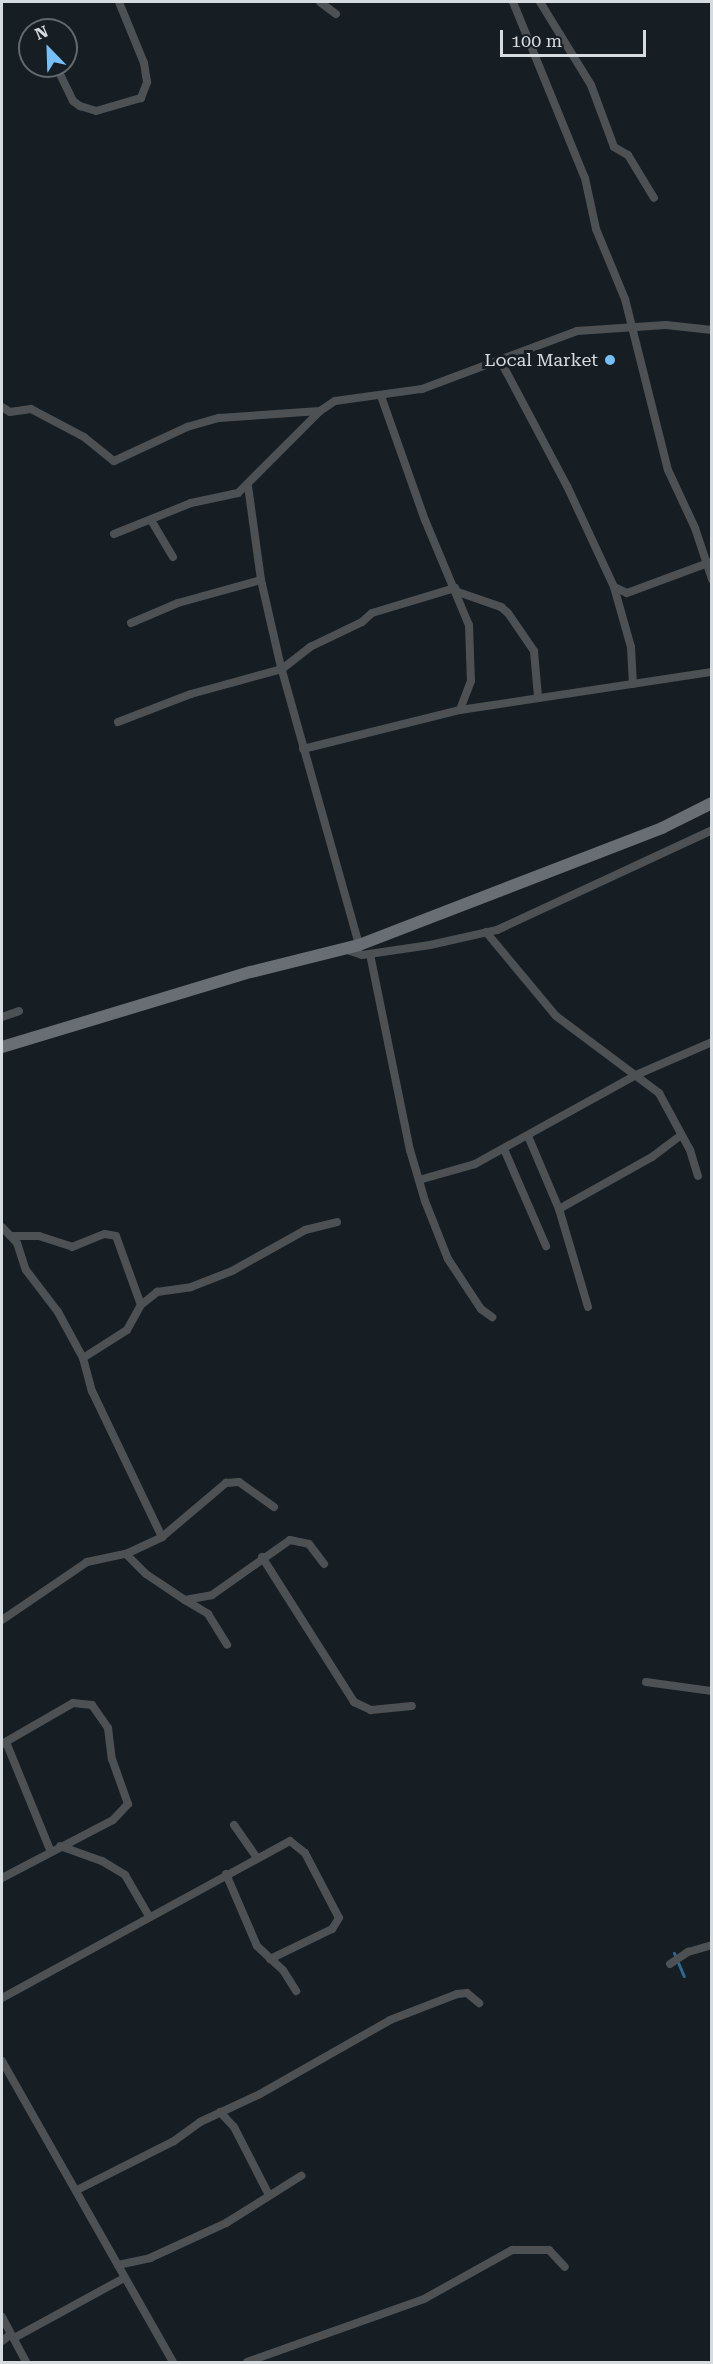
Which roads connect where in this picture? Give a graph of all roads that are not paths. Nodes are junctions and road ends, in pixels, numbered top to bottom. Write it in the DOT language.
graph roads {
  1 [pos="119,2"];
  2 [pos="320,2"];
  3 [pos="513,2"];
  4 [pos="540,2"];
  5 [pos="336,14"];
  6 [pos="62,78"];
  7 [pos="654,198"];
  8 [pos="633,328"];
  9 [pos="711,330"];
  10 [pos="500,360"];
  11 [pos="381,396"];
  12 [pos="2,407"];
  13 [pos="320,411"];
  14 [pos="248,486"];
  15 [pos="151,520"];
  16 [pos="114,534"];
  17 [pos="173,557"];
  18 [pos="710,563"];
  19 [pos="711,579"];
  20 [pos="261,580"];
  21 [pos="614,587"];
  22 [pos="457,590"];
  23 [pos="131,623"];
  24 [pos="282,669"];
  25 [pos="711,672"];
  26 [pos="633,684"];
  27 [pos="538,697"];
  28 [pos="460,710"];
  29 [pos="118,722"];
  30 [pos="303,749"];
  31 [pos="711,803"];
  32 [pos="711,830"];
  33 [pos="486,932"];
  34 [pos="359,945"];
  35 [pos="344,949"];
  36 [pos="370,954"];
  37 [pos="19,1011"];
  38 [pos="2,1017"];
  39 [pos="711,1042"];
  40 [pos="2,1047"];
  41 [pos="636,1075"];
  42 [pos="681,1135"];
  43 [pos="528,1136"];
  44 [pos="504,1149"];
  45 [pos="698,1176"];
  46 [pos="419,1180"];
  47 [pos="560,1209"];
  48 [pos="337,1222"];
  49 [pos="2,1227"];
  50 [pos="11,1236"];
  51 [pos="546,1246"];
  52 [pos="141,1305"];
  53 [pos="588,1307"];
  54 [pos="492,1317"];
  55 [pos="83,1358"];
  56 [pos="274,1507"];
  57 [pos="162,1537"];
  58 [pos="126,1554"];
  59 [pos="262,1557"];
  60 [pos="324,1564"];
  61 [pos="185,1600"];
  62 [pos="2,1620"];
  63 [pos="227,1644"];
  64 [pos="646,1682"];
  65 [pos="711,1691"];
  66 [pos="412,1706"];
  67 [pos="4,1743"];
  68 [pos="234,1825"];
  69 [pos="60,1846"];
  70 [pos="50,1850"];
  71 [pos="257,1858"];
  72 [pos="226,1874"];
  73 [pos="2,1878"];
  74 [pos="149,1916"];
  75 [pos="711,1944"];
  76 [pos="270,1959"];
  77 [pos="670,1964"];
  78 [pos="296,1991"];
  79 [pos="2,1998"];
  80 [pos="479,2003"];
  81 [pos="2,2061"];
  82 [pos="5,2077"];
  83 [pos="220,2112"];
  84 [pos="301,2176"];
  85 [pos="77,2190"];
  86 [pos="269,2195"];
  87 [pos="118,2265"];
  88 [pos="565,2267"];
  89 [pos="124,2278"];
  90 [pos="2,2318"];
  91 [pos="13,2336"];
  92 [pos="2,2341"];
  93 [pos="26,2362"];
  94 [pos="173,2362"];
  95 [pos="247,2362"];
  1 -- 6 [label="street"];
  2 -- 5 [label="street"];
  3 -- 8 [label="street"];
  4 -- 7 [label="street"];
  8 -- 9 [label="street"];
  8 -- 10 [label="street"];
  8 -- 18 [label="street"];
  10 -- 11 [label="street"];
  10 -- 21 [label="street"];
  11 -- 13 [label="street"];
  11 -- 22 [label="street"];
  12 -- 13 [label="street"];
  13 -- 14 [label="street"];
  14 -- 15 [label="street"];
  14 -- 20 [label="street"];
  15 -- 16 [label="street"];
  15 -- 17 [label="street"];
  18 -- 19 [label="street"];
  18 -- 21 [label="street"];
  20 -- 23 [label="street"];
  20 -- 24 [label="street"];
  21 -- 26 [label="street"];
  22 -- 24 [label="street"];
  22 -- 27 [label="street"];
  22 -- 28 [label="street"];
  24 -- 29 [label="street"];
  24 -- 30 [label="street"];
  25 -- 26 [label="street"];
  26 -- 27 [label="street"];
  27 -- 28 [label="street"];
  28 -- 30 [label="street"];
  30 -- 34 [label="street"];
  31 -- 34 [label="main road"];
  32 -- 33 [label="street"];
  33 -- 36 [label="street"];
  33 -- 41 [label="street"];
  34 -- 35 [label="main road"];
  35 -- 36 [label="street"];
  35 -- 40 [label="main road"];
  36 -- 46 [label="street"];
  37 -- 38 [label="street"];
  39 -- 41 [label="street"];
  41 -- 42 [label="street"];
  41 -- 43 [label="street"];
  42 -- 45 [label="street"];
  42 -- 47 [label="street"];
  43 -- 44 [label="street"];
  43 -- 47 [label="street"];
  44 -- 46 [label="street"];
  44 -- 51 [label="street"];
  46 -- 54 [label="street"];
  47 -- 53 [label="street"];
  48 -- 52 [label="street"];
  49 -- 50 [label="street"];
  50 -- 52 [label="street"];
  50 -- 55 [label="street"];
  52 -- 55 [label="street"];
  55 -- 57 [label="street"];
  56 -- 57 [label="street"];
  57 -- 58 [label="street"];
  58 -- 61 [label="street"];
  58 -- 62 [label="street"];
  59 -- 60 [label="street"];
  59 -- 61 [label="street"];
  59 -- 66 [label="street"];
  61 -- 63 [label="street"];
  64 -- 65 [label="street"];
  67 -- 69 [label="street"];
  67 -- 70 [label="street"];
  68 -- 71 [label="street"];
  69 -- 70 [label="street"];
  69 -- 74 [label="street"];
  70 -- 73 [label="street"];
  71 -- 72 [label="street"];
  71 -- 76 [label="street"];
  72 -- 74 [label="street"];
  72 -- 76 [label="street"];
  74 -- 79 [label="street"];
  75 -- 77 [label="street"];
  76 -- 78 [label="street"];
  80 -- 83 [label="street"];
  81 -- 82 [label="street"];
  82 -- 85 [label="street"];
  83 -- 85 [label="street"];
  83 -- 86 [label="street"];
  84 -- 86 [label="street"];
  85 -- 87 [label="street"];
  86 -- 87 [label="street"];
  87 -- 89 [label="street"];
  88 -- 95 [label="street"];
  89 -- 91 [label="street"];
  89 -- 94 [label="street"];
  90 -- 91 [label="street"];
  91 -- 92 [label="street"];
  91 -- 93 [label="street"];
}
